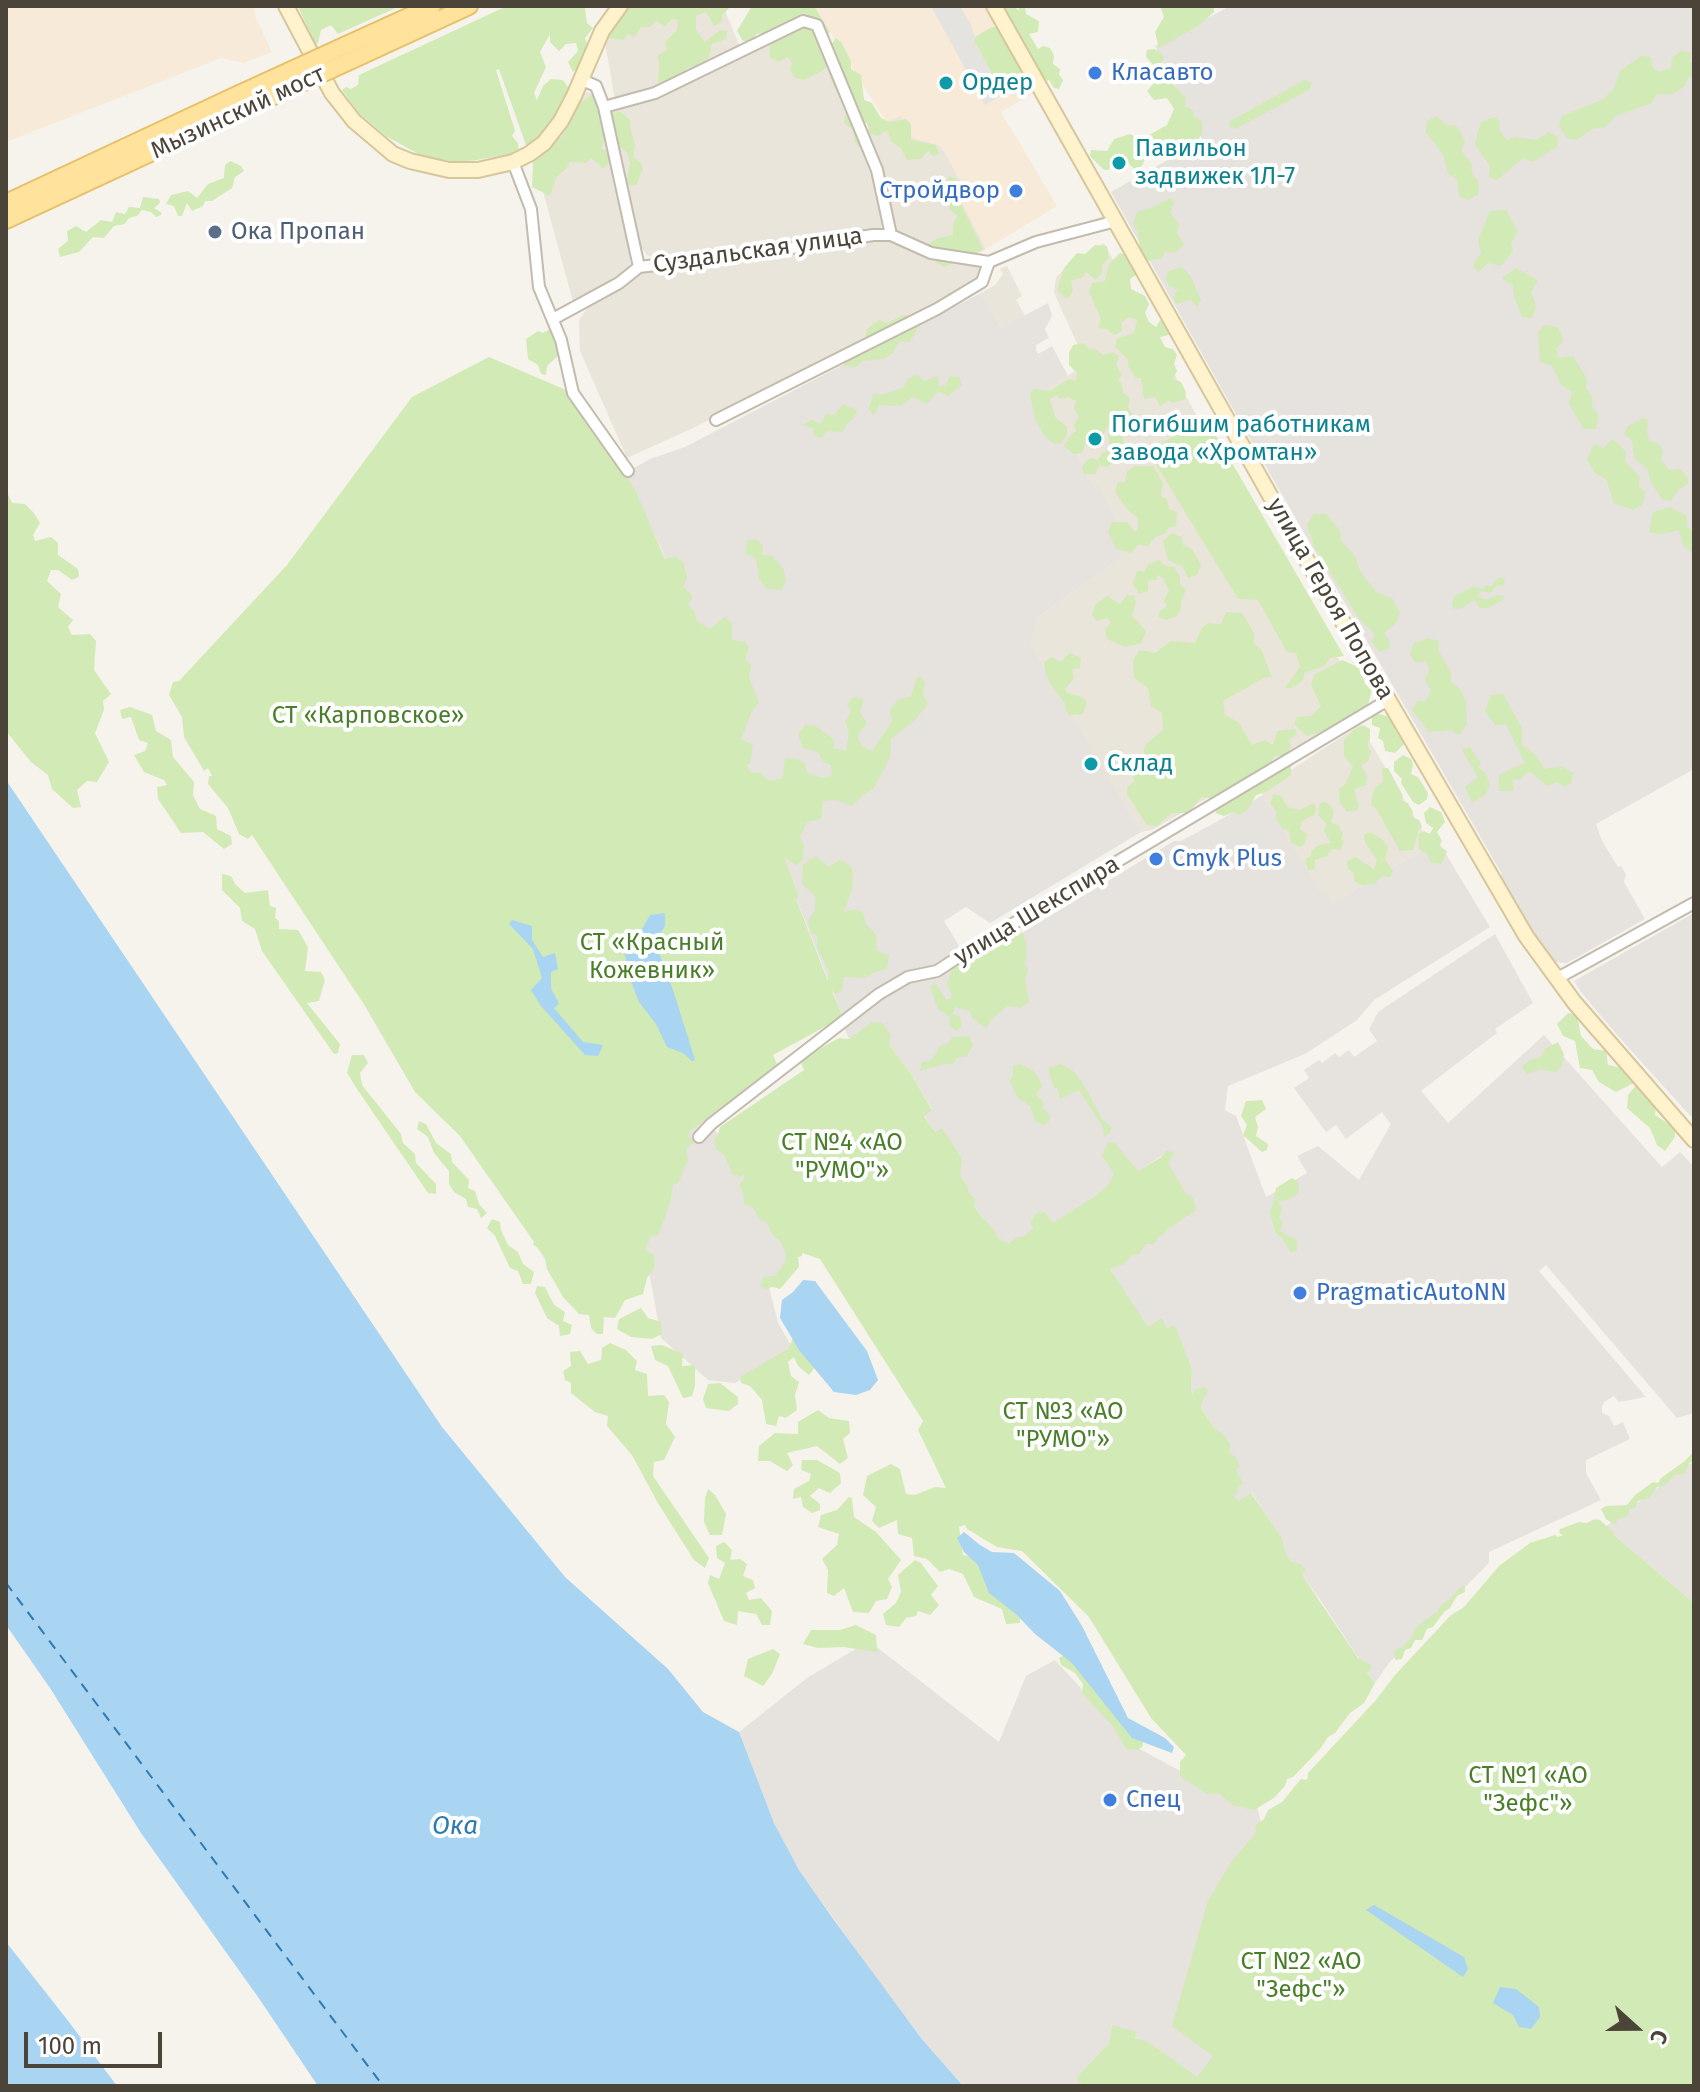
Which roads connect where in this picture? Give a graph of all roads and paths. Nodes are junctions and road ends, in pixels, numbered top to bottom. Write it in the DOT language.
graph roads {
  1 [pos="286,6"];
  2 [pos="432,6"];
  3 [pos="469,6"];
  4 [pos="620,6"];
  5 [pos="994,6"];
  6 [pos="349,53"];
  7 [pos="580,79"];
  8 [pos="242,102"];
  9 [pos="604,107"];
  10 [pos="513,162"];
  11 [pos="6,203"];
  12 [pos="6,220"];
  13 [pos="1116,221"];
  14 [pos="891,235"];
  15 [pos="989,262"];
  16 [pos="639,267"];
  17 [pos="553,319"];
  18 [pos="716,420"];
  19 [pos="628,471"];
  20 [pos="1388,700"];
  21 [pos="1694,903"];
  22 [pos="1556,979"];
  23 [pos="699,1137"];
  24 [pos="1694,1140"];
  1 -- 10 [label="street"];
  2 -- 6 [label="main road, Мызинский мост"];
  3 -- 6 [label="main road, Мызинский мост"];
  4 -- 7 [label="street"];
  5 -- 13 [label="street, улица Героя Попова"];
  6 -- 8 [label="main road, Мызинский мост, bridge"];
  7 -- 9 [label="street, Суздальская улица"];
  7 -- 10 [label="street"];
  8 -- 11 [label="main road, Мызинский мост"];
  8 -- 12 [label="main road, Мызинский мост"];
  9 -- 14 [label="street"];
  9 -- 16 [label="street, Суздальская улица"];
  10 -- 17 [label="street"];
  13 -- 15 [label="street"];
  13 -- 20 [label="street, улица Героя Попова"];
  14 -- 15 [label="street, Суздальская улица"];
  14 -- 16 [label="street, Суздальская улица"];
  15 -- 18 [label="street"];
  16 -- 17 [label="street"];
  17 -- 19 [label="street"];
  20 -- 22 [label="street, улица Героя Попова"];
  20 -- 23 [label="street, улица Шекспира"];
  21 -- 22 [label="street"];
  22 -- 24 [label="street, улица Героя Попова"];
}
